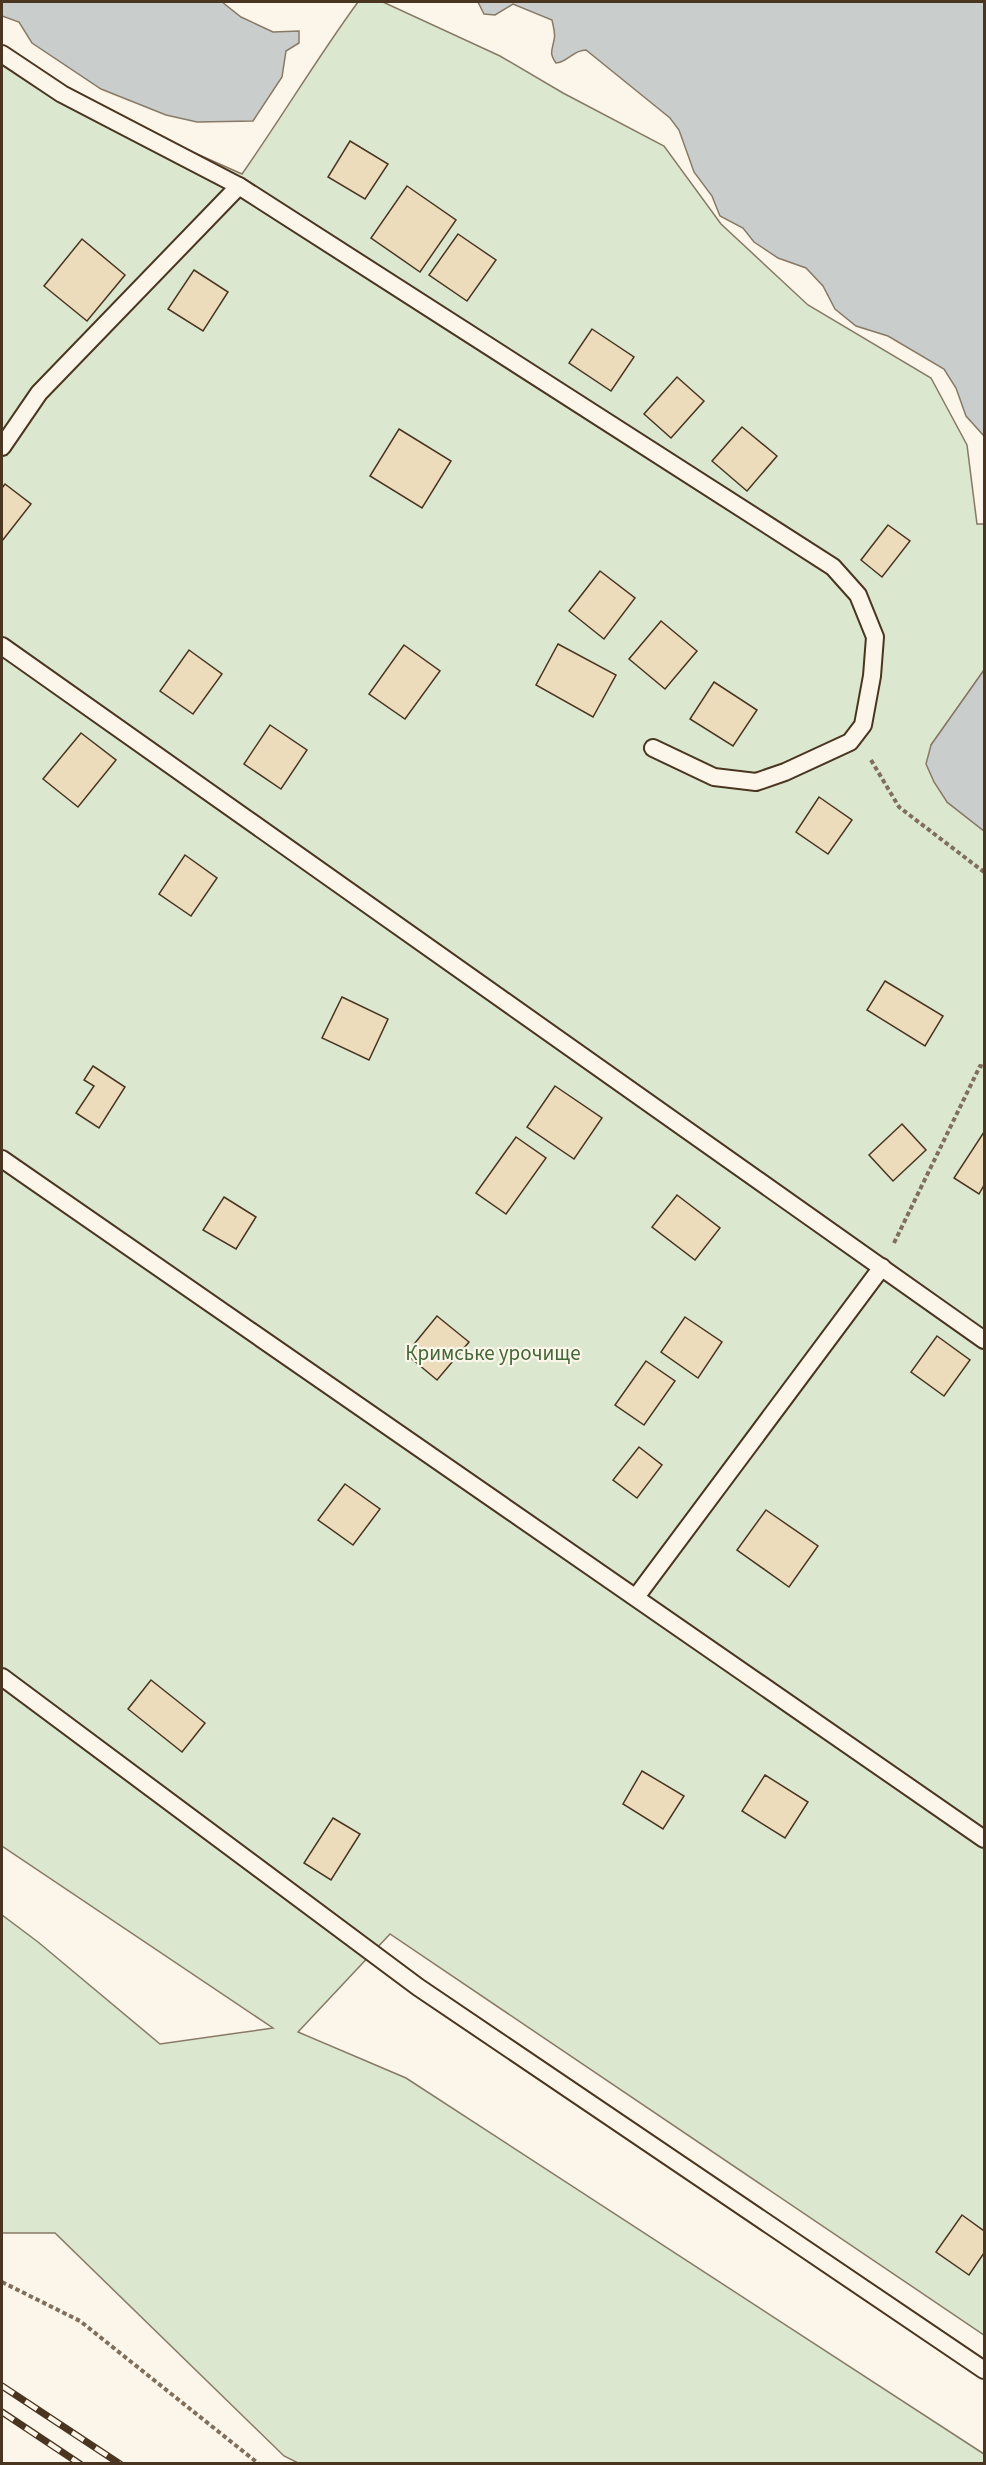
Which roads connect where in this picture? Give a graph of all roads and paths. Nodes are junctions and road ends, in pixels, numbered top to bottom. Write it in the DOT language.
graph roads {
  1 [pos="2,54"];
  2 [pos="239,186"];
  3 [pos="2,447"];
  4 [pos="2,646"];
  5 [pos="863,725"];
  6 [pos="653,748"];
  7 [pos="984,872"];
  8 [pos="984,1067"];
  9 [pos="2,1159"];
  10 [pos="882,1268"];
  11 [pos="984,1340"];
  12 [pos="636,1597"];
  13 [pos="2,1677"];
  14 [pos="984,1839"];
  15 [pos="2,2282"];
  16 [pos="984,2370"];
  17 [pos="259,2463"];
  1 -- 2 [label="lane"];
  2 -- 3 [label="lane"];
  2 -- 5 [label="lane"];
  4 -- 10 [label="lane"];
  5 -- 6 [label="lane"];
  5 -- 7 [label="path"];
  8 -- 10 [label="path"];
  9 -- 12 [label="lane"];
  10 -- 11 [label="lane"];
  10 -- 12 [label="lane"];
  12 -- 14 [label="lane"];
  13 -- 16 [label="lane"];
  15 -- 17 [label="path"];
}
